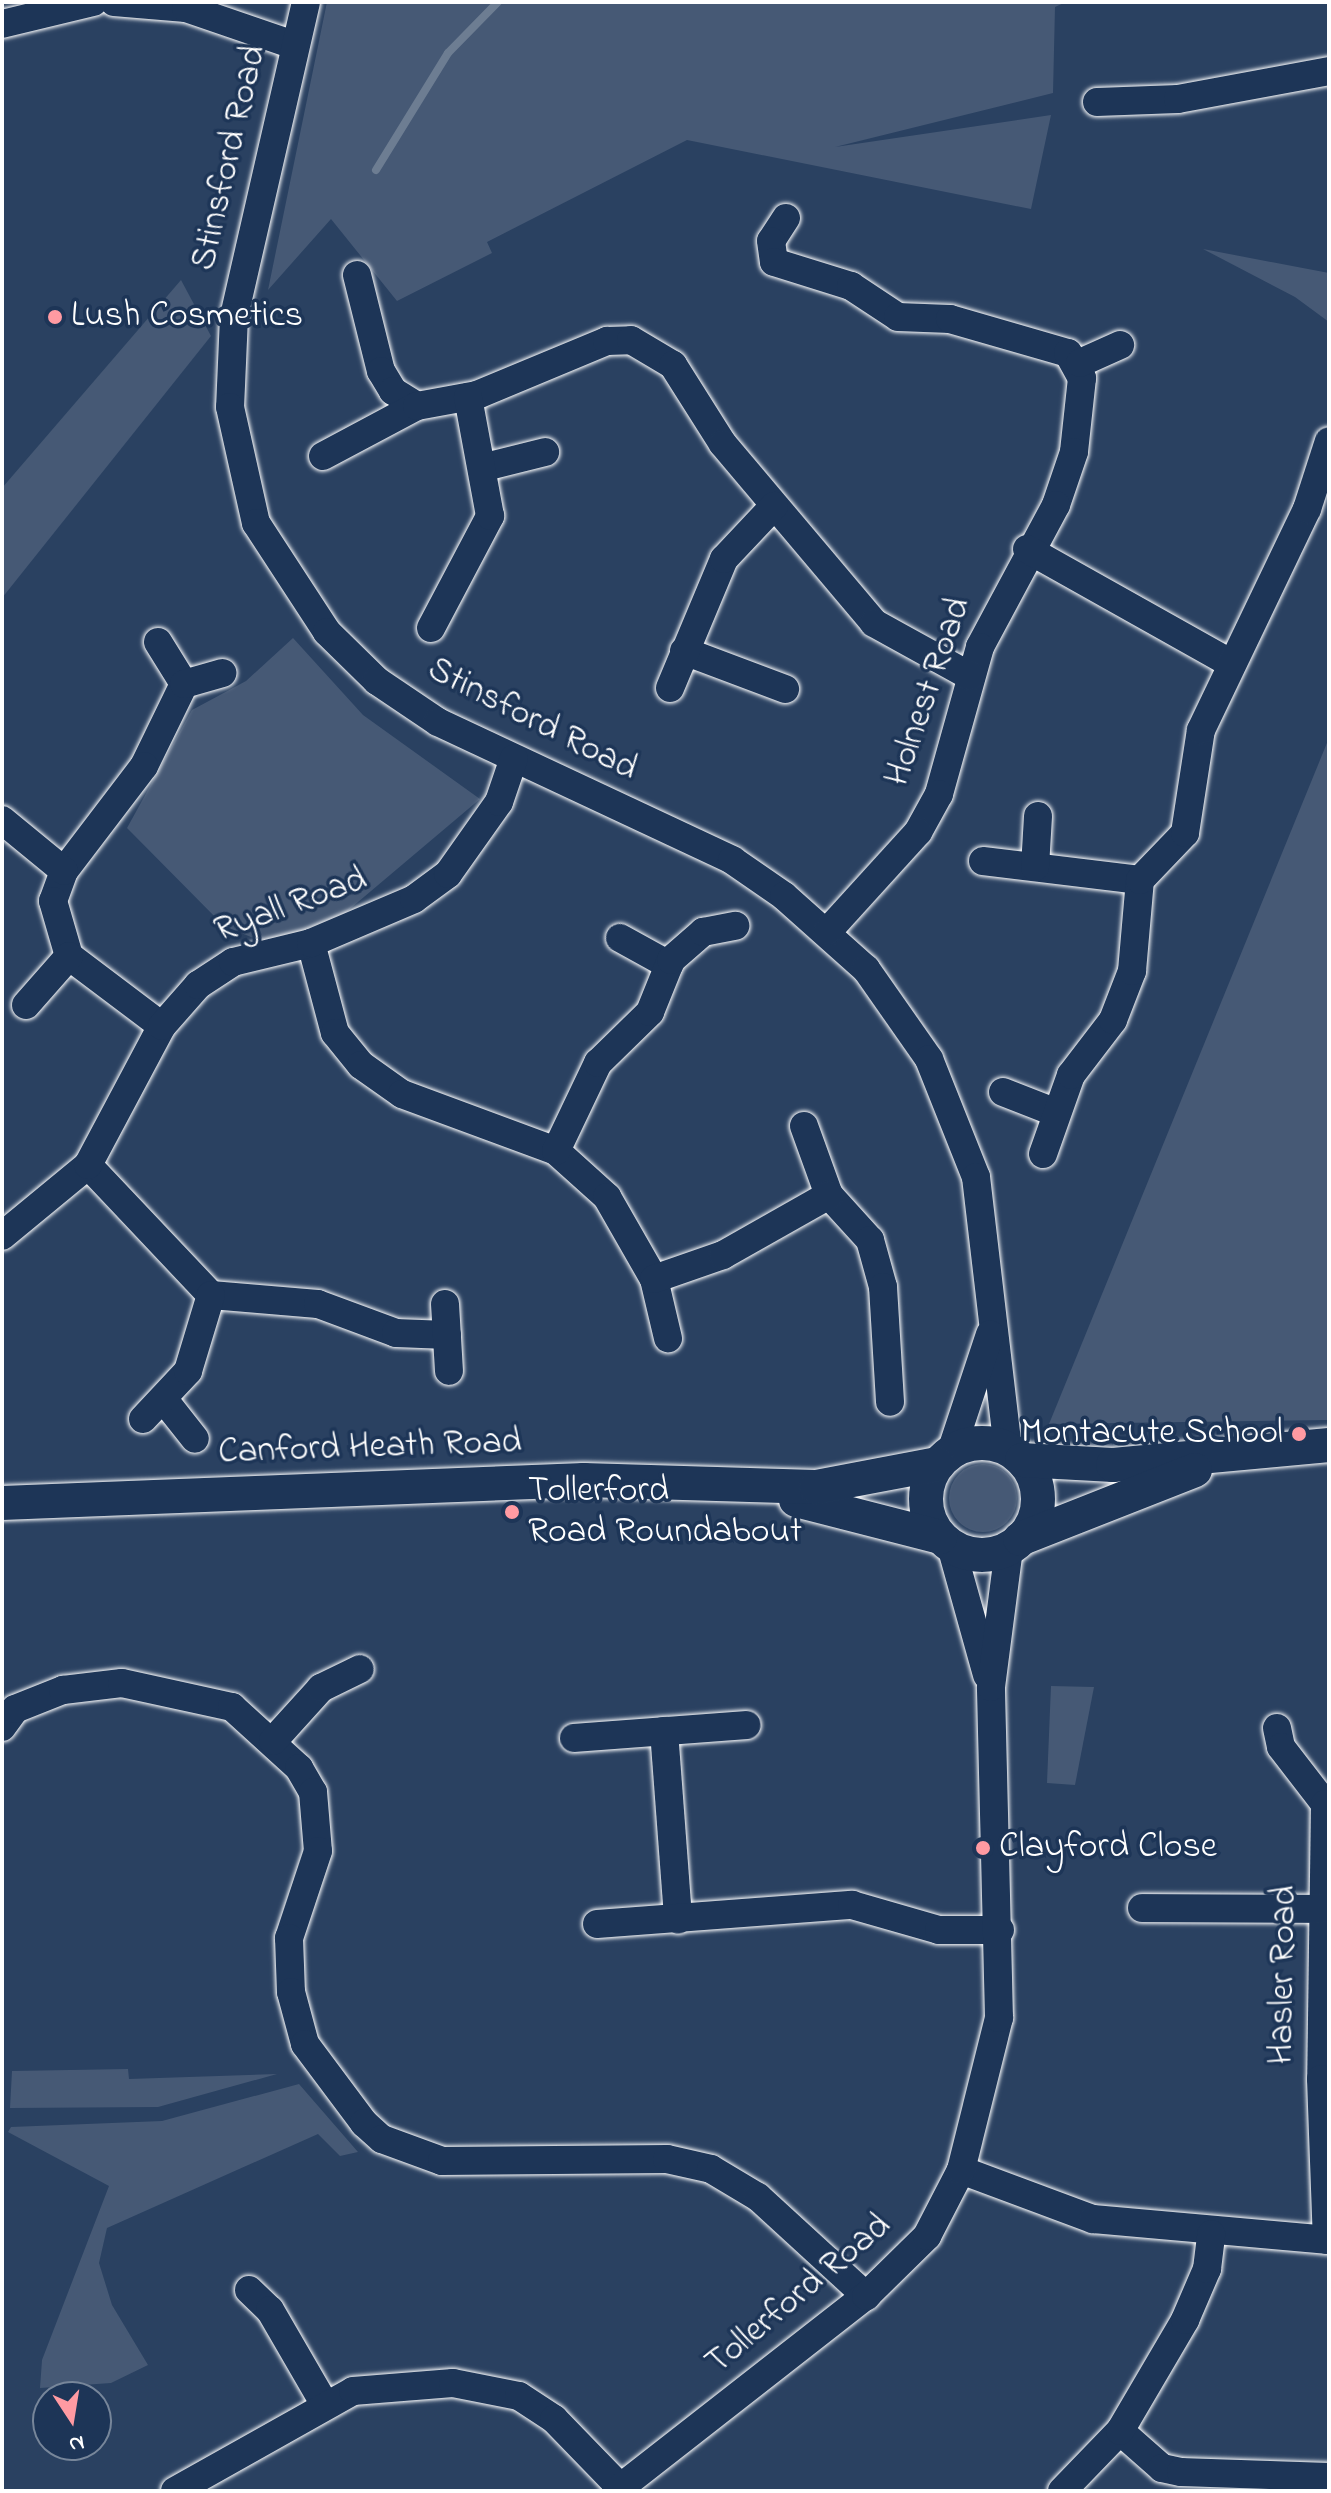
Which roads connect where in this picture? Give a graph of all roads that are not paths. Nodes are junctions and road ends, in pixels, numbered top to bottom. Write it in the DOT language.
graph roads {
  1 [pos="93,2"];
  2 [pos="114,2"];
  3 [pos="306,2"];
  4 [pos="2,24"];
  5 [pos="294,45"];
  6 [pos="1328,66"];
  7 [pos="1097,102"];
  8 [pos="786,218"];
  9 [pos="357,275"];
  10 [pos="1120,345"];
  11 [pos="1080,363"];
  12 [pos="468,397"];
  13 [pos="417,406"];
  14 [pos="1329,441"];
  15 [pos="545,452"];
  16 [pos="323,456"];
  17 [pos="485,467"];
  18 [pos="774,506"];
  19 [pos="1027,549"];
  20 [pos="431,628"];
  21 [pos="158,642"];
  22 [pos="684,651"];
  23 [pos="1232,664"];
  24 [pos="222,673"];
  25 [pos="970,676"];
  26 [pos="184,684"];
  27 [pos="670,688"];
  28 [pos="785,689"];
  29 [pos="514,758"];
  30 [pos="1038,816"];
  31 [pos="2,820"];
  32 [pos="983,861"];
  33 [pos="1035,867"];
  34 [pos="64,871"];
  35 [pos="1140,880"];
  36 [pos="735,926"];
  37 [pos="828,931"];
  38 [pos="620,938"];
  39 [pos="311,943"];
  40 [pos="69,956"];
  41 [pos="669,965"];
  42 [pos="26,1005"];
  43 [pos="162,1026"];
  44 [pos="1003,1092"];
  45 [pos="1054,1112"];
  46 [pos="804,1126"];
  47 [pos="556,1151"];
  48 [pos="1043,1154"];
  49 [pos="88,1165"];
  50 [pos="829,1195"];
  51 [pos="2,1236"];
  52 [pos="654,1279"];
  53 [pos="211,1295"];
  54 [pos="445,1304"];
  55 [pos="993,1317"];
  56 [pos="447,1335"];
  57 [pos="668,1338"];
  58 [pos="449,1371"];
  59 [pos="165,1401"];
  60 [pos="890,1402"];
  61 [pos="143,1419"];
  62 [pos="195,1439"];
  63 [pos="1329,1445"];
  64 [pos="1261,1450"];
  65 [pos="1015,1455"];
  66 [pos="944,1458"];
  67 [pos="741,1488"];
  68 [pos="2,1503"];
  69 [pos="946,1541"];
  70 [pos="1015,1544"];
  71 [pos="360,1669"];
  72 [pos="991,1687"];
  73 [pos="747,1725"];
  74 [pos="2,1727"];
  75 [pos="1277,1728"];
  76 [pos="664,1731"];
  77 [pos="574,1738"];
  78 [pos="273,1741"];
  79 [pos="1142,1908"];
  80 [pos="1323,1909"];
  81 [pos="678,1919"];
  82 [pos="597,1924"];
  83 [pos="1000,1930"];
  84 [pos="961,2170"];
  85 [pos="1211,2234"];
  86 [pos="1328,2240"];
  87 [pos="249,2290"];
  88 [pos="866,2296"];
  89 [pos="324,2403"];
  90 [pos="1120,2431"];
  91 [pos="1329,2477"];
  92 [pos="212,2483"];
  93 [pos="617,2488"];
  94 [pos="175,2491"];
  95 [pos="1062,2491"];
  1 -- 4 [label="street"];
  2 -- 5 [label="street"];
  3 -- 5 [label="street, Stinsford Road"];
  5 -- 29 [label="street, Stinsford Road"];
  6 -- 7 [label="street"];
  8 -- 11 [label="street"];
  9 -- 13 [label="street"];
  10 -- 11 [label="street"];
  11 -- 19 [label="street, Holnest Road"];
  12 -- 13 [label="street"];
  12 -- 17 [label="street"];
  12 -- 18 [label="street"];
  13 -- 16 [label="street"];
  14 -- 23 [label="street"];
  15 -- 17 [label="street"];
  17 -- 20 [label="street"];
  18 -- 22 [label="street"];
  18 -- 25 [label="street"];
  19 -- 23 [label="street"];
  19 -- 25 [label="street, Holnest Road"];
  21 -- 26 [label="street"];
  22 -- 27 [label="street"];
  22 -- 28 [label="street"];
  23 -- 35 [label="street"];
  24 -- 26 [label="street"];
  25 -- 37 [label="street, Holnest Road"];
  26 -- 34 [label="street"];
  29 -- 37 [label="street, Stinsford Road"];
  29 -- 39 [label="street, Ryall Road"];
  30 -- 33 [label="street"];
  31 -- 34 [label="street"];
  32 -- 33 [label="street"];
  33 -- 35 [label="street"];
  34 -- 40 [label="street"];
  35 -- 45 [label="street"];
  36 -- 41 [label="street"];
  37 -- 55 [label="street, Stinsford Road"];
  38 -- 41 [label="street"];
  39 -- 43 [label="street, Ryall Road"];
  39 -- 47 [label="street"];
  40 -- 42 [label="street"];
  40 -- 43 [label="street"];
  41 -- 47 [label="street"];
  43 -- 49 [label="street, Ryall Road"];
  44 -- 45 [label="street"];
  45 -- 48 [label="street"];
  46 -- 50 [label="street"];
  47 -- 52 [label="street"];
  49 -- 51 [label="street, Ryall Road"];
  49 -- 53 [label="street"];
  50 -- 52 [label="street"];
  50 -- 60 [label="street"];
  52 -- 57 [label="street"];
  53 -- 56 [label="street"];
  53 -- 59 [label="street"];
  54 -- 56 [label="street"];
  55 -- 65 [label="street, Stinsford Road"];
  55 -- 66 [label="street, Stinsford Road"];
  56 -- 58 [label="street"];
  59 -- 61 [label="street"];
  59 -- 62 [label="street"];
  63 -- 64 [label="main road"];
  64 -- 65 [label="main road"];
  64 -- 70 [label="main road"];
  65 -- 66 [label="main road"];
  65 -- 70 [label="main road"];
  66 -- 67 [label="main road, Canford Heath Road"];
  66 -- 69 [label="main road"];
  67 -- 68 [label="main road, Canford Heath Road"];
  67 -- 69 [label="main road, Canford Heath Road"];
  69 -- 70 [label="main road"];
  69 -- 72 [label="street, Tollerford Road"];
  70 -- 72 [label="street, Tollerford Road"];
  71 -- 78 [label="street"];
  72 -- 83 [label="street, Tollerford Road"];
  73 -- 76 [label="street"];
  74 -- 78 [label="street"];
  75 -- 80 [label="street, Hasler Road"];
  76 -- 77 [label="street"];
  76 -- 81 [label="street"];
  78 -- 88 [label="street"];
  79 -- 80 [label="street"];
  80 -- 86 [label="street, Hasler Road"];
  81 -- 82 [label="street"];
  81 -- 83 [label="street"];
  83 -- 84 [label="street, Tollerford Road"];
  84 -- 85 [label="street, Hasler Road"];
  84 -- 88 [label="street, Tollerford Road"];
  85 -- 86 [label="street, Hasler Road"];
  85 -- 90 [label="street"];
  87 -- 89 [label="street"];
  88 -- 93 [label="street, Tollerford Road"];
  89 -- 92 [label="street"];
  89 -- 93 [label="street"];
  90 -- 91 [label="street"];
  90 -- 95 [label="street"];
  92 -- 94 [label="street"];
}
